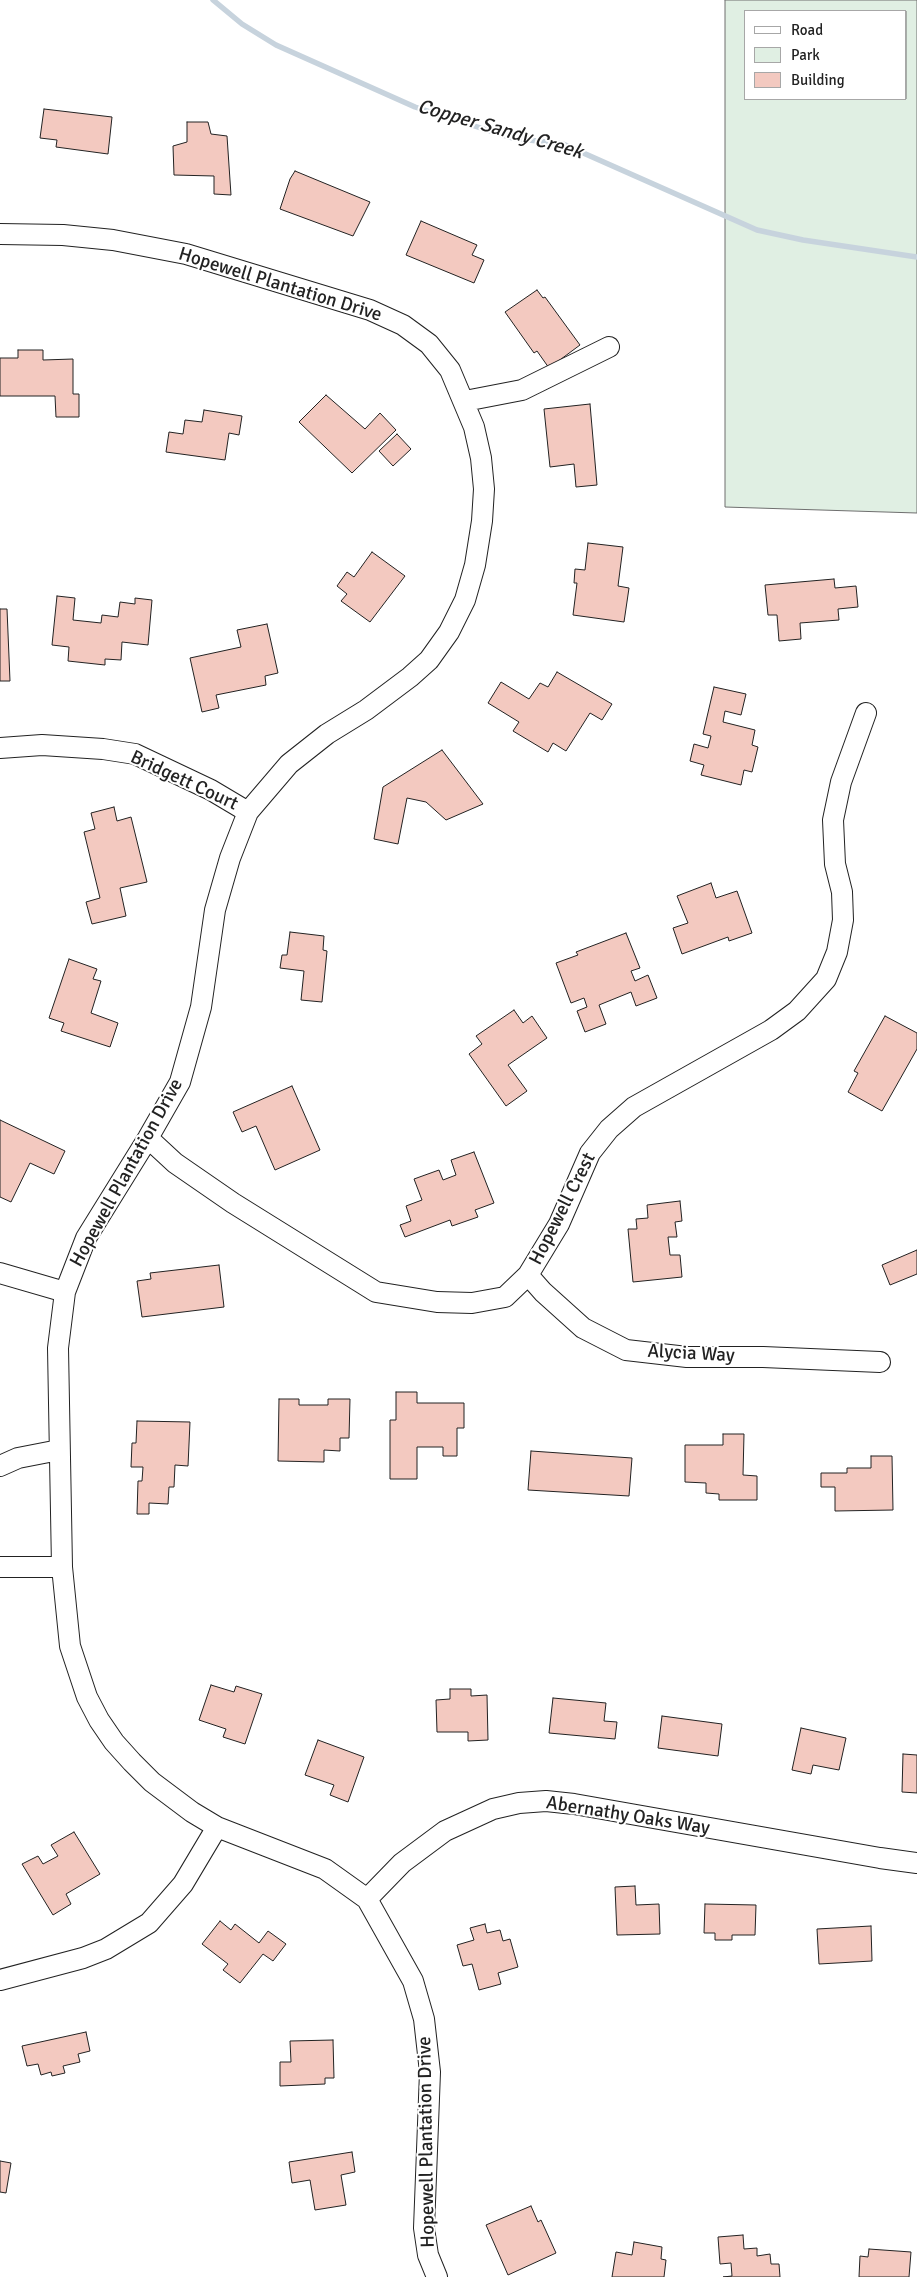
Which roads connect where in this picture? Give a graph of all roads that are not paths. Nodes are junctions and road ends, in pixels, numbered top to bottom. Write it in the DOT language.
graph roads {
  1 [pos="0,234"];
  2 [pos="609,347"];
  3 [pos="465,402"];
  4 [pos="866,713"];
  5 [pos="0,748"];
  6 [pos="248,812"];
  7 [pos="148,1138"];
  8 [pos="0,1273"];
  9 [pos="528,1275"];
  10 [pos="65,1292"];
  11 [pos="880,1362"];
  12 [pos="59,1450"];
  13 [pos="0,1466"];
  14 [pos="0,1567"];
  15 [pos="62,1567"];
  16 [pos="217,1827"];
  17 [pos="917,1863"];
  18 [pos="367,1899"];
  19 [pos="0,1980"];
  20 [pos="437,2277"];
  1 -- 3 [label="street, Hopewell Plantation Drive"];
  2 -- 3 [label="street"];
  3 -- 6 [label="street, Hopewell Plantation Drive"];
  4 -- 9 [label="street, Hopewell Crest"];
  5 -- 6 [label="street, Bridgett Court"];
  6 -- 7 [label="street, Hopewell Plantation Drive"];
  7 -- 9 [label="street, Hopewell Crest"];
  7 -- 10 [label="street, Hopewell Plantation Drive"];
  8 -- 10 [label="street"];
  9 -- 11 [label="street, Alycia Way"];
  10 -- 12 [label="street, Hopewell Plantation Drive"];
  12 -- 13 [label="street"];
  12 -- 15 [label="street, Hopewell Plantation Drive"];
  14 -- 15 [label="street"];
  15 -- 16 [label="street, Hopewell Plantation Drive"];
  16 -- 18 [label="street, Hopewell Plantation Drive"];
  16 -- 19 [label="street"];
  17 -- 18 [label="street, Abernathy Oaks Way"];
  18 -- 20 [label="street, Hopewell Plantation Drive"];
}
